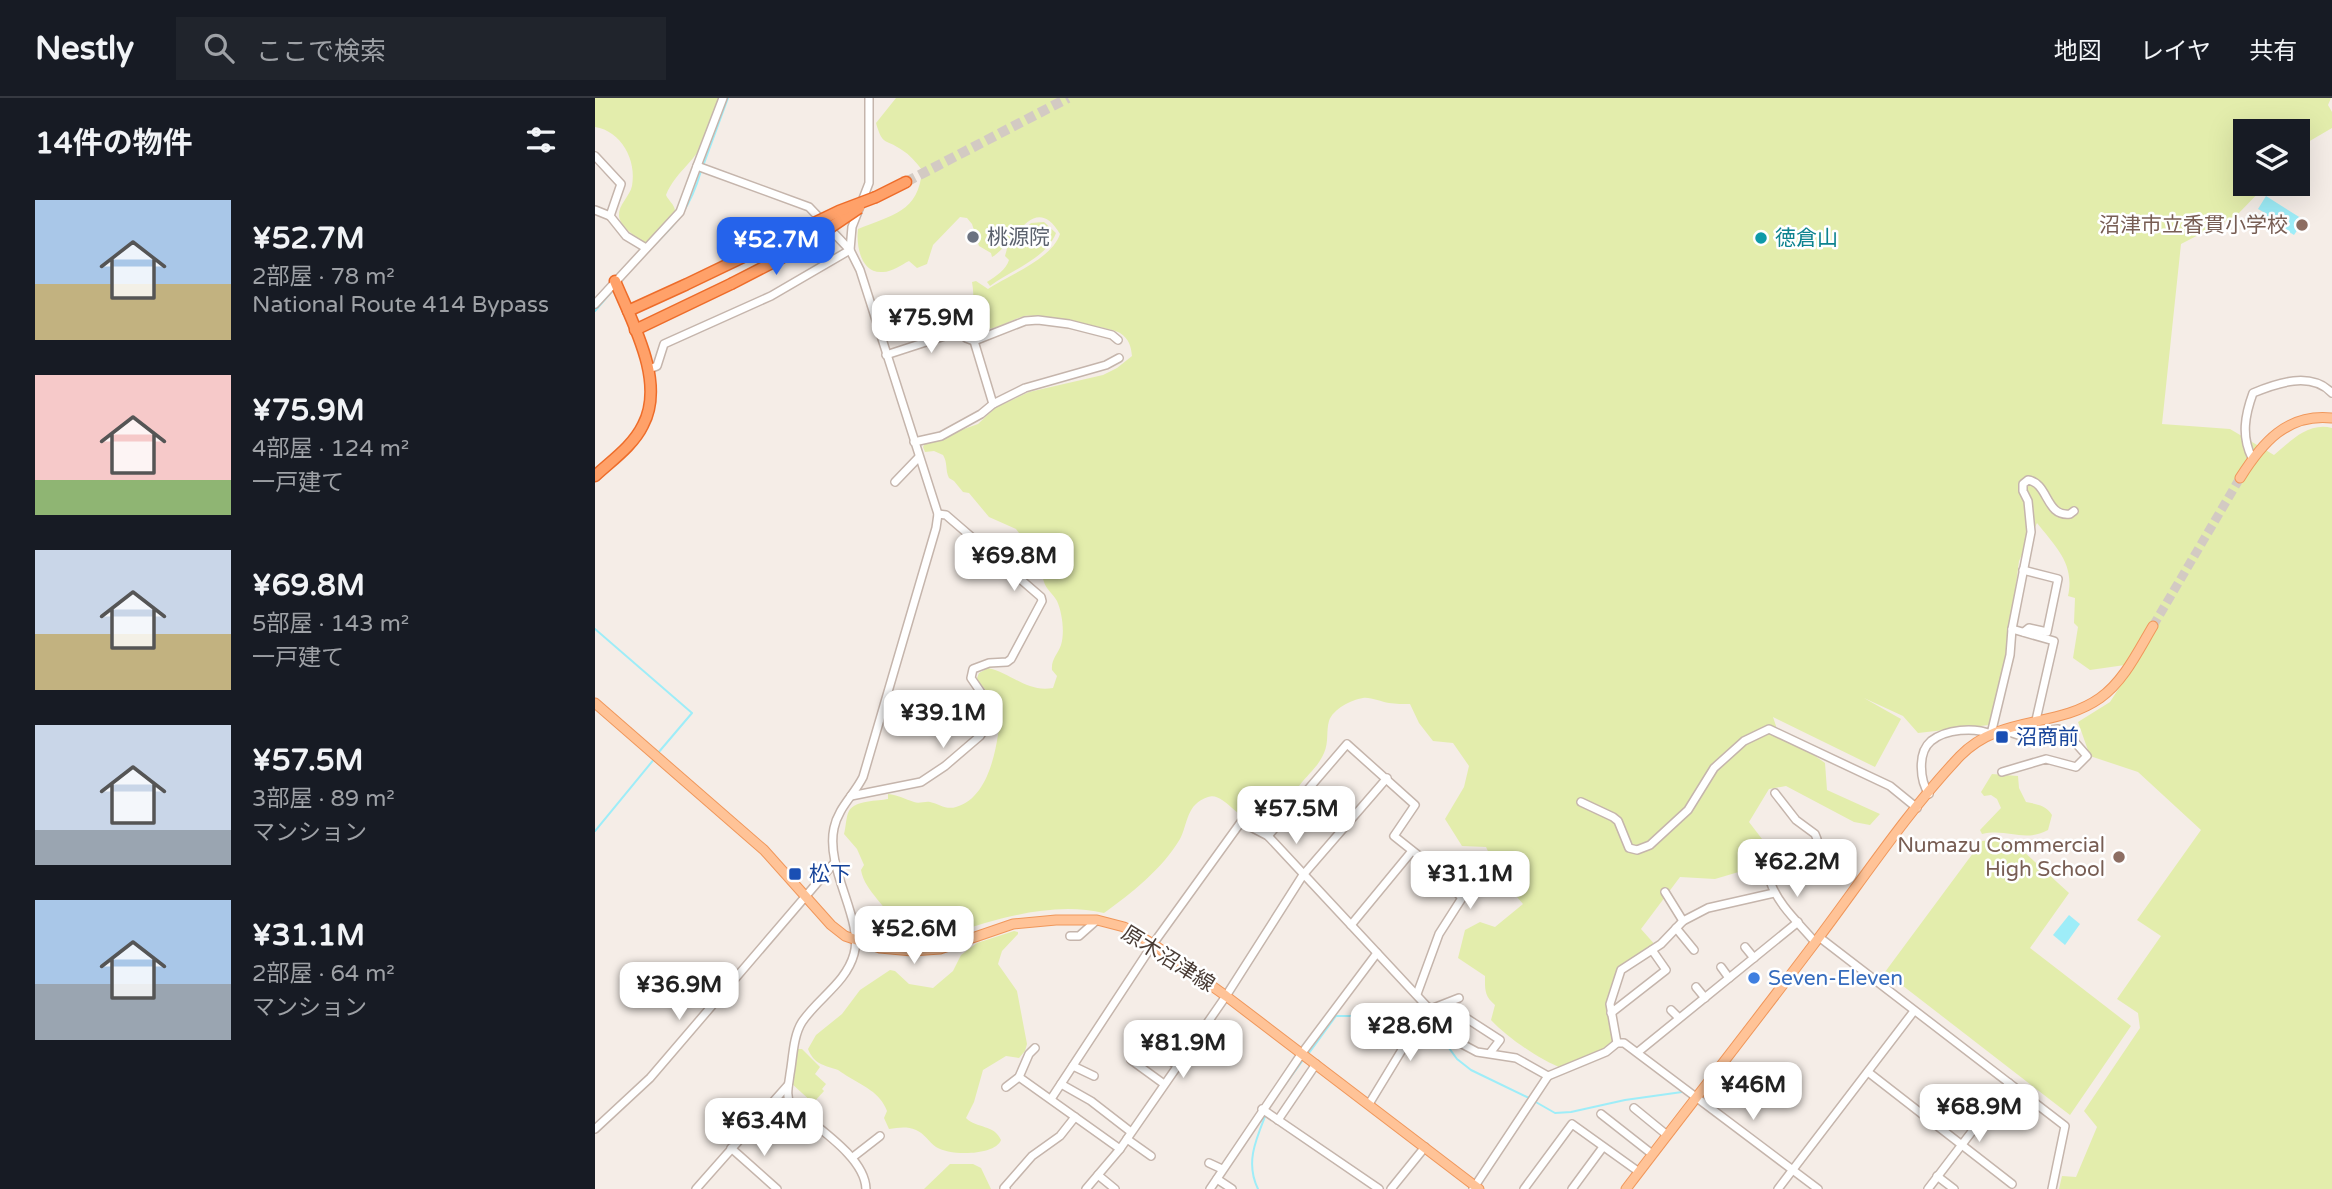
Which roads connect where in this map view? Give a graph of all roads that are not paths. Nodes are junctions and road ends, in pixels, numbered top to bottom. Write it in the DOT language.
graph roads {
  1 [pos="723,98"];
  2 [pos="869,98"];
  3 [pos="595,156"];
  4 [pos="697,166"];
  5 [pos="906,182"];
  6 [pos="876,197"];
  7 [pos="595,210"];
  8 [pos="610,216"];
  9 [pos="646,248"];
  10 [pos="850,250"];
  11 [pos="615,281"];
  12 [pos="595,304"];
  13 [pos="628,311"];
  14 [pos="635,330"];
  15 [pos="1118,340"];
  16 [pos="974,341"];
  17 [pos="886,355"];
  18 [pos="1119,358"];
  19 [pos="649,369"];
  20 [pos="2332,393"];
  21 [pos="993,404"];
  22 [pos="2332,418"];
  23 [pos="914,442"];
  24 [pos="919,457"];
  25 [pos="2252,458"];
  26 [pos="595,476"];
  27 [pos="2240,478"];
  28 [pos="895,482"];
  29 [pos="2074,511"];
  30 [pos="938,514"];
  31 [pos="2023,570"];
  32 [pos="1031,621"];
  33 [pos="1040,625"];
  34 [pos="2153,626"];
  35 [pos="2012,629"];
  36 [pos="2024,632"];
  37 [pos="1019,643"];
  38 [pos="1028,647"];
  39 [pos="1007,662"];
  40 [pos="1016,667"];
  41 [pos="595,703"];
  42 [pos="2036,720"];
  43 [pos="2002,730"];
  44 [pos="1991,734"];
  45 [pos="2002,772"];
  46 [pos="1387,778"];
  47 [pos="1775,793"];
  48 [pos="1929,794"];
  49 [pos="851,796"];
  50 [pos="1581,802"];
  51 [pos="1917,808"];
  52 [pos="1268,836"];
  53 [pos="1412,851"];
  54 [pos="835,862"];
  55 [pos="1303,875"];
  56 [pos="1665,892"];
  57 [pos="1774,894"];
  58 [pos="805,896"];
  59 [pos="1097,920"];
  60 [pos="1683,921"];
  61 [pos="1798,922"];
  62 [pos="1351,925"];
  63 [pos="1676,928"];
  64 [pos="1070,936"];
  65 [pos="1817,939"];
  66 [pos="855,940"];
  67 [pos="1153,944"];
  68 [pos="1745,947"];
  69 [pos="1652,950"];
  70 [pos="1694,950"];
  71 [pos="1377,953"];
  72 [pos="1754,958"];
  73 [pos="1721,967"];
  74 [pos="1729,978"];
  75 [pos="1696,987"];
  76 [pos="1417,994"];
  77 [pos="1226,996"];
  78 [pos="1459,998"];
  79 [pos="1705,998"];
  80 [pos="1429,1008"];
  81 [pos="1671,1010"];
  82 [pos="1914,1011"];
  83 [pos="1611,1013"];
  84 [pos="1463,1016"];
  85 [pos="1679,1018"];
  86 [pos="1617,1043"];
  87 [pos="1035,1048"];
  88 [pos="1153,1050"];
  89 [pos="1638,1052"];
  90 [pos="1490,1053"];
  91 [pos="1308,1057"];
  92 [pos="1131,1060"];
  93 [pos="1177,1065"];
  94 [pos="1073,1066"];
  95 [pos="1868,1072"];
  96 [pos="1094,1076"];
  97 [pos="1548,1076"];
  98 [pos="1019,1077"];
  99 [pos="2009,1083"];
  100 [pos="789,1084"];
  101 [pos="1061,1084"];
  102 [pos="1164,1084"];
  103 [pos="1006,1087"];
  104 [pos="1696,1097"];
  105 [pos="1051,1099"];
  106 [pos="1369,1104"];
  107 [pos="1634,1108"];
  108 [pos="1266,1111"];
  109 [pos="1601,1114"];
  110 [pos="1075,1117"];
  111 [pos="1278,1120"];
  112 [pos="595,1129"];
  113 [pos="1131,1132"];
  114 [pos="1667,1135"];
  115 [pos="880,1136"];
  116 [pos="1127,1139"];
  117 [pos="1961,1145"];
  118 [pos="1425,1147"];
  119 [pos="1604,1147"];
  120 [pos="731,1148"];
  121 [pos="1120,1149"];
  122 [pos="1652,1154"];
  123 [pos="1151,1156"];
  124 [pos="853,1157"];
  125 [pos="1209,1163"];
  126 [pos="1222,1169"];
  127 [pos="1793,1170"];
  128 [pos="1639,1172"];
  129 [pos="1098,1175"];
  130 [pos="1937,1176"];
  131 [pos="1217,1179"];
  132 [pos="2013,1184"];
  133 [pos="1476,1188"];
  134 [pos="696,1189"];
  135 [pos="777,1189"];
  136 [pos="866,1189"];
  137 [pos="1006,1189"];
  138 [pos="1086,1189"];
  139 [pos="1115,1189"];
  140 [pos="1210,1189"];
  141 [pos="1232,1189"];
  142 [pos="1379,1189"];
  143 [pos="1391,1189"];
  144 [pos="1524,1189"];
  145 [pos="1572,1189"];
  146 [pos="1626,1189"];
  147 [pos="1778,1189"];
  148 [pos="1818,1189"];
  149 [pos="1928,1189"];
  150 [pos="1954,1189"];
  151 [pos="2052,1189"];
  1 -- 4 [label="street"];
  2 -- 10 [label="street"];
  3 -- 8 [label="street"];
  4 -- 9 [label="street"];
  4 -- 10 [label="street"];
  5 -- 6 [label="highway"];
  6 -- 13 [label="highway, bridge"];
  6 -- 14 [label="highway, bridge"];
  7 -- 8 [label="street"];
  8 -- 9 [label="street"];
  9 -- 11 [label="street"];
  10 -- 17 [label="street"];
  10 -- 19 [label="street"];
  11 -- 12 [label="street"];
  11 -- 13 [label="highway"];
  13 -- 14 [label="highway"];
  14 -- 19 [label="highway"];
  15 -- 16 [label="street"];
  16 -- 17 [label="street"];
  16 -- 21 [label="street"];
  17 -- 23 [label="street"];
  18 -- 21 [label="street"];
  19 -- 26 [label="highway"];
  20 -- 25 [label="street"];
  21 -- 23 [label="street"];
  22 -- 25 [label="main road"];
  23 -- 24 [label="street"];
  24 -- 28 [label="street"];
  24 -- 30 [label="street"];
  25 -- 27 [label="main road"];
  29 -- 31 [label="street"];
  30 -- 32 [label="street"];
  30 -- 49 [label="street"];
  31 -- 35 [label="street"];
  31 -- 36 [label="street"];
  32 -- 33 [label="street"];
  32 -- 37 [label="street"];
  34 -- 42 [label="main road"];
  35 -- 36 [label="street"];
  35 -- 44 [label="street"];
  36 -- 42 [label="street"];
  37 -- 38 [label="street"];
  37 -- 39 [label="street"];
  39 -- 40 [label="street"];
  39 -- 49 [label="street"];
  41 -- 58 [label="main road, 原木沼津線"];
  42 -- 43 [label="main road"];
  43 -- 44 [label="main road"];
  43 -- 45 [label="street"];
  44 -- 48 [label="main road"];
  44 -- 48 [label="street"];
  46 -- 52 [label="street"];
  46 -- 53 [label="street"];
  46 -- 55 [label="street"];
  47 -- 57 [label="street"];
  48 -- 51 [label="main road"];
  49 -- 54 [label="street"];
  50 -- 51 [label="street"];
  51 -- 65 [label="main road"];
  52 -- 55 [label="street"];
  52 -- 67 [label="street"];
  53 -- 62 [label="street"];
  53 -- 76 [label="street"];
  54 -- 58 [label="street"];
  54 -- 66 [label="street"];
  55 -- 62 [label="street"];
  55 -- 77 [label="street"];
  56 -- 60 [label="street"];
  57 -- 60 [label="street"];
  57 -- 61 [label="street"];
  58 -- 66 [label="main road, 原木沼津線"];
  58 -- 112 [label="street"];
  59 -- 64 [label="street"];
  59 -- 66 [label="main road, 原木沼津線"];
  59 -- 67 [label="main road, 原木沼津線"];
  60 -- 63 [label="street"];
  61 -- 65 [label="street"];
  61 -- 72 [label="street"];
  62 -- 71 [label="street"];
  63 -- 69 [label="street"];
  63 -- 70 [label="street"];
  65 -- 82 [label="street"];
  65 -- 104 [label="main road"];
  66 -- 100 [label="street"];
  67 -- 77 [label="main road, 原木沼津線"];
  67 -- 94 [label="street"];
  68 -- 72 [label="street"];
  69 -- 83 [label="street"];
  69 -- 83 [label="street"];
  71 -- 76 [label="street"];
  71 -- 91 [label="street"];
  72 -- 74 [label="street"];
  73 -- 74 [label="street"];
  74 -- 79 [label="street"];
  75 -- 79 [label="street"];
  76 -- 80 [label="street"];
  77 -- 91 [label="main road, 原木沼津線"];
  77 -- 93 [label="street"];
  78 -- 80 [label="street"];
  79 -- 85 [label="street"];
  80 -- 90 [label="street"];
  80 -- 106 [label="street"];
  81 -- 85 [label="street"];
  82 -- 95 [label="street"];
  82 -- 99 [label="street"];
  83 -- 86 [label="street"];
  84 -- 90 [label="street"];
  85 -- 89 [label="street"];
  86 -- 89 [label="street"];
  86 -- 97 [label="street"];
  87 -- 98 [label="street"];
  88 -- 93 [label="street"];
  89 -- 104 [label="street"];
  90 -- 97 [label="street"];
  91 -- 106 [label="main road, 原木沼津線"];
  91 -- 108 [label="street"];
  91 -- 111 [label="street"];
  92 -- 102 [label="street"];
  93 -- 102 [label="street"];
  94 -- 96 [label="street"];
  94 -- 101 [label="street"];
  95 -- 117 [label="street"];
  95 -- 127 [label="street"];
  97 -- 133 [label="street"];
  98 -- 103 [label="street"];
  98 -- 105 [label="street"];
  99 -- 117 [label="street"];
  99 -- 151 [label="street"];
  100 -- 120 [label="street"];
  100 -- 124 [label="street"];
  101 -- 105 [label="street"];
  101 -- 113 [label="street"];
  102 -- 113 [label="street"];
  104 -- 114 [label="main road"];
  104 -- 127 [label="street"];
  105 -- 110 [label="street"];
  106 -- 118 [label="main road, 原木沼津線"];
  107 -- 114 [label="street"];
  108 -- 111 [label="street"];
  108 -- 126 [label="street"];
  109 -- 122 [label="street"];
  110 -- 121 [label="street"];
  110 -- 137 [label="street"];
  111 -- 142 [label="street"];
  113 -- 116 [label="street"];
  114 -- 122 [label="main road"];
  115 -- 124 [label="street"];
  116 -- 121 [label="street"];
  116 -- 123 [label="street"];
  117 -- 130 [label="street"];
  117 -- 132 [label="street"];
  118 -- 133 [label="main road, 原木沼津線"];
  118 -- 143 [label="street"];
  119 -- 128 [label="street"];
  119 -- 144 [label="street"];
  119 -- 145 [label="street"];
  120 -- 134 [label="street"];
  120 -- 135 [label="street"];
  121 -- 129 [label="street"];
  122 -- 128 [label="main road"];
  124 -- 136 [label="street"];
  125 -- 126 [label="street"];
  126 -- 131 [label="street"];
  127 -- 147 [label="street"];
  127 -- 148 [label="street"];
  128 -- 146 [label="main road"];
  129 -- 138 [label="street"];
  129 -- 139 [label="street"];
  130 -- 149 [label="street"];
  130 -- 150 [label="street"];
  131 -- 140 [label="street"];
  131 -- 141 [label="street"];
}
